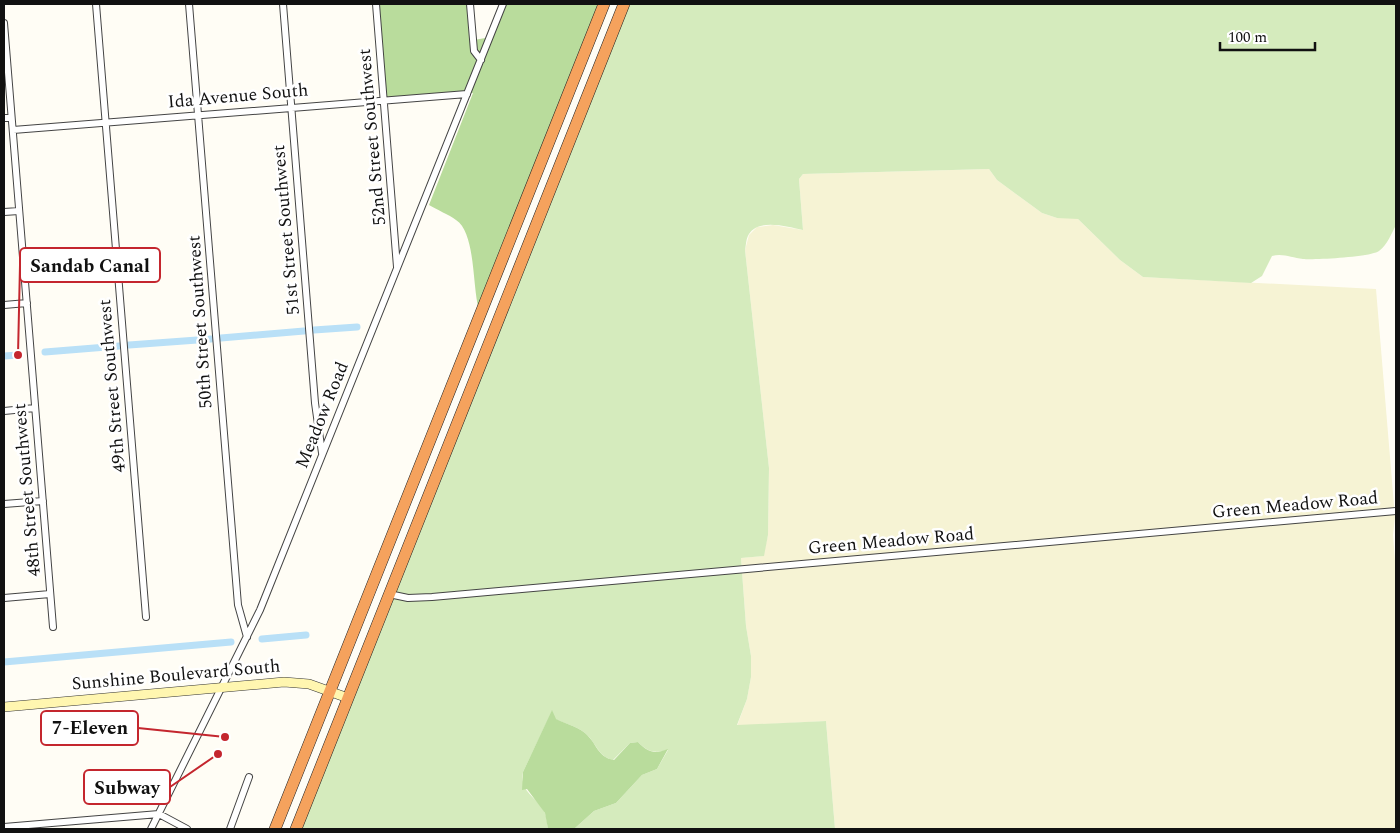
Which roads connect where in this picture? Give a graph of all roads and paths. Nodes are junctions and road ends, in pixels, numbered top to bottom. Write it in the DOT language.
graph roads {
  1 [pos="96,4"];
  2 [pos="189,4"];
  3 [pos="282,4"];
  4 [pos="376,4"];
  5 [pos="470,4"];
  6 [pos="503,4"];
  7 [pos="604,4"];
  8 [pos="624,4"];
  9 [pos="4,24"];
  10 [pos="481,60"];
  11 [pos="467,94"];
  12 [pos="384,100"];
  13 [pos="291,107"];
  14 [pos="198,115"];
  15 [pos="4,118"];
  16 [pos="12,118"];
  17 [pos="105,123"];
  18 [pos="12,130"];
  19 [pos="19,211"];
  20 [pos="4,212"];
  21 [pos="398,268"];
  22 [pos="27,303"];
  23 [pos="4,305"];
  24 [pos="35,408"];
  25 [pos="4,411"];
  26 [pos="322,454"];
  27 [pos="43,501"];
  28 [pos="4,504"];
  29 [pos="1396,511"];
  30 [pos="50,594"];
  31 [pos="390,594"];
  32 [pos="4,598"];
  33 [pos="146,617"];
  34 [pos="53,627"];
  35 [pos="247,637"];
  36 [pos="223,688"];
  37 [pos="329,691"];
  38 [pos="348,698"];
  39 [pos="4,707"];
  40 [pos="249,777"];
  41 [pos="159,814"];
  42 [pos="4,828"];
  43 [pos="150,829"];
  44 [pos="187,829"];
  45 [pos="230,829"];
  46 [pos="275,829"];
  47 [pos="296,829"];
  1 -- 17 [label="street, 49th Street Southwest"];
  2 -- 14 [label="street, 50th Street Southwest"];
  3 -- 13 [label="street, 51st Street Southwest"];
  4 -- 12 [label="street, 52nd Street Southwest"];
  5 -- 10 [label="street"];
  6 -- 10 [label="street, Meadow Road"];
  7 -- 37 [label="highway"];
  8 -- 31 [label="highway"];
  9 -- 16 [label="street, 48th Street Southwest"];
  10 -- 11 [label="street, Meadow Road"];
  11 -- 12 [label="street, Ida Avenue South"];
  11 -- 21 [label="street, Meadow Road"];
  12 -- 13 [label="street, Ida Avenue South"];
  12 -- 21 [label="street, 52nd Street Southwest"];
  13 -- 14 [label="street, Ida Avenue South"];
  13 -- 26 [label="street, 51st Street Southwest"];
  14 -- 17 [label="street, Ida Avenue South"];
  14 -- 35 [label="street, 50th Street Southwest"];
  15 -- 16 [label="street"];
  16 -- 18 [label="street, 48th Street Southwest"];
  17 -- 18 [label="street, Ida Avenue South"];
  17 -- 33 [label="street, 49th Street Southwest"];
  18 -- 19 [label="street, 48th Street Southwest"];
  19 -- 20 [label="street"];
  19 -- 22 [label="street, 48th Street Southwest"];
  21 -- 26 [label="street, Meadow Road"];
  22 -- 23 [label="street"];
  22 -- 24 [label="street, 48th Street Southwest"];
  24 -- 25 [label="street"];
  24 -- 27 [label="street, 48th Street Southwest"];
  26 -- 35 [label="street, Meadow Road"];
  27 -- 28 [label="street"];
  27 -- 30 [label="street, 48th Street Southwest"];
  29 -- 31 [label="street, Green Meadow Road"];
  30 -- 32 [label="street"];
  30 -- 34 [label="street, 48th Street Southwest"];
  31 -- 38 [label="highway"];
  35 -- 36 [label="street, Meadow Road"];
  36 -- 37 [label="street, Sunshine Boulevard South"];
  36 -- 39 [label="street, Sunshine Boulevard South"];
  36 -- 41 [label="street, Meadow Road"];
  37 -- 38 [label="street, Sunshine Boulevard South"];
  37 -- 46 [label="highway"];
  38 -- 47 [label="highway"];
  40 -- 45 [label="street"];
  41 -- 42 [label="street"];
  41 -- 43 [label="street, Meadow Road"];
  41 -- 44 [label="street"];
}
